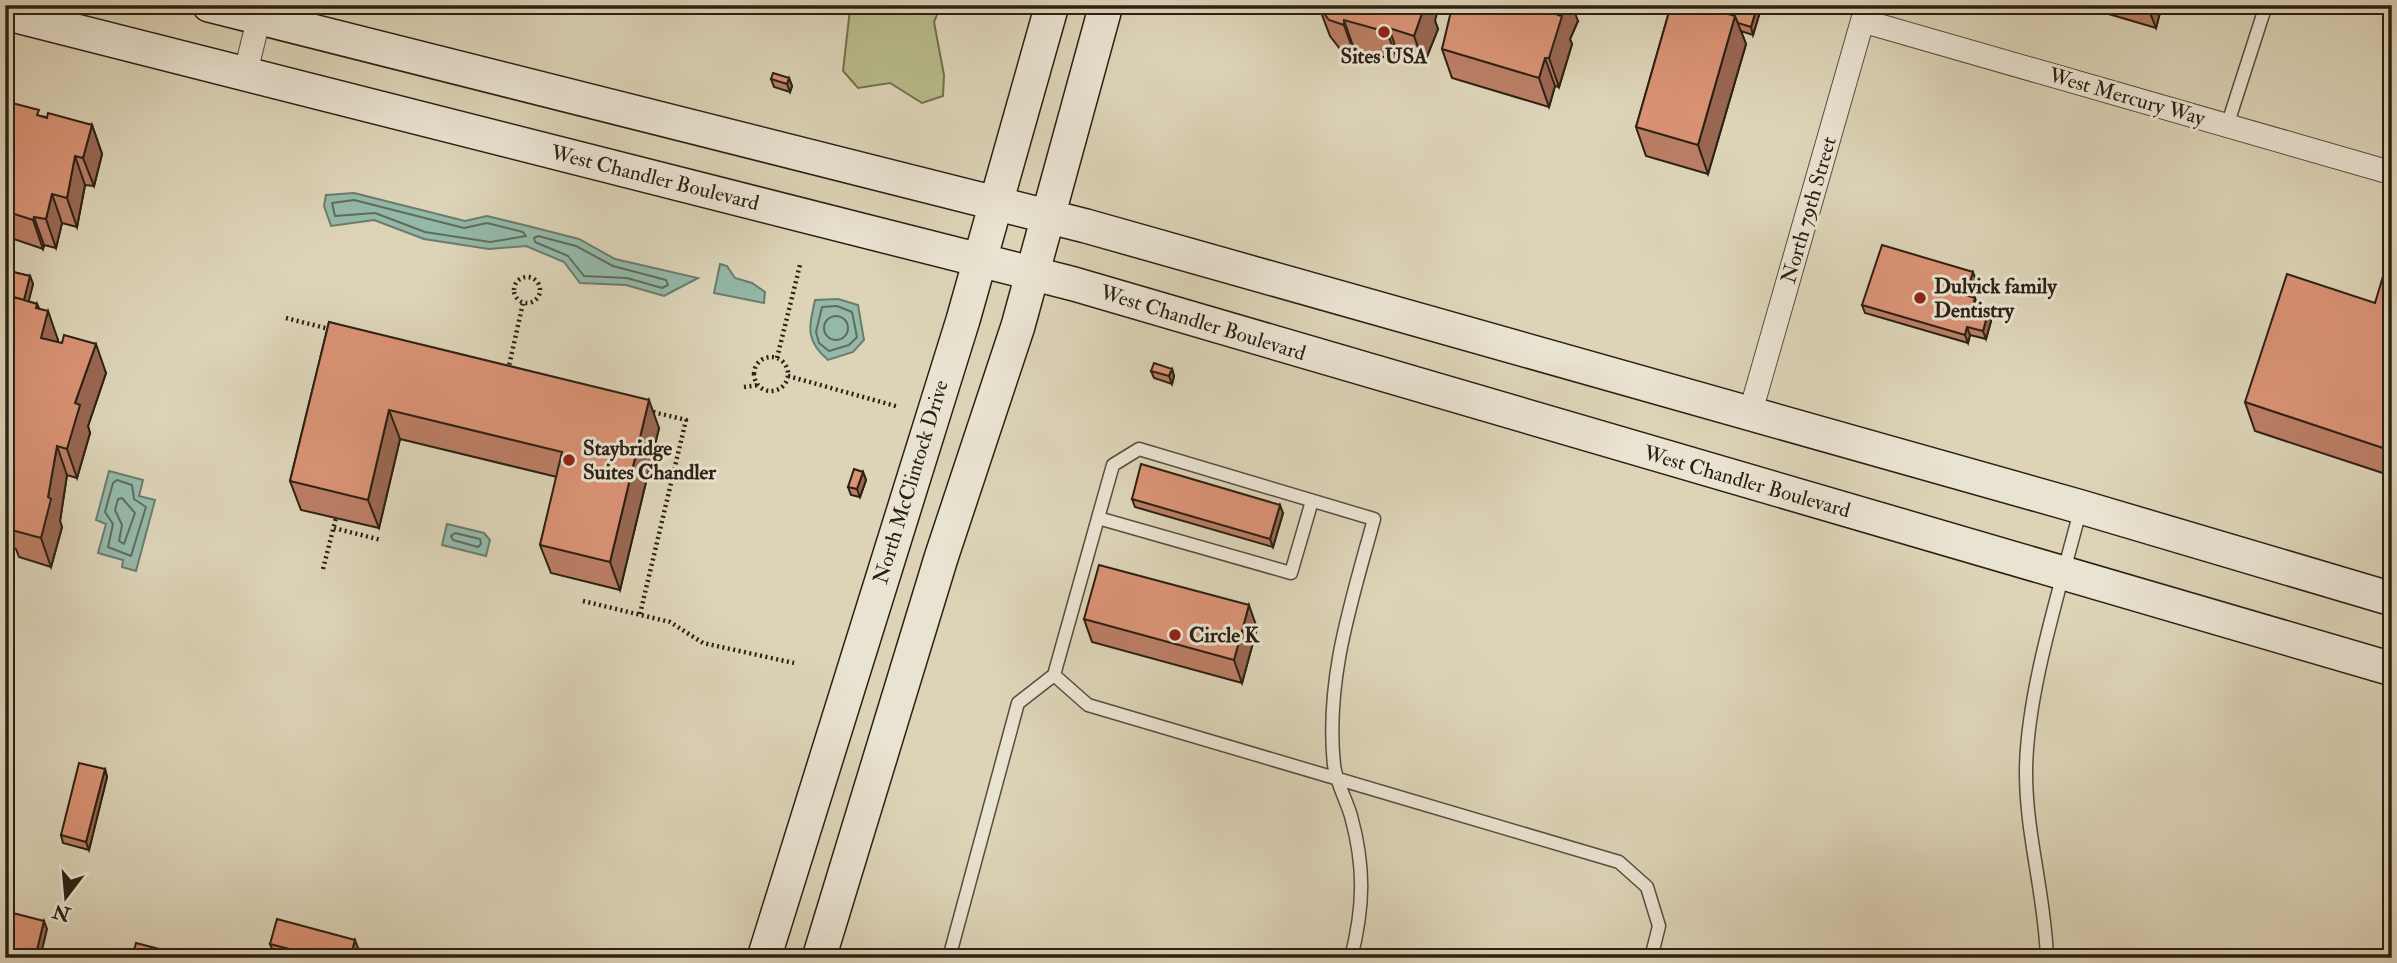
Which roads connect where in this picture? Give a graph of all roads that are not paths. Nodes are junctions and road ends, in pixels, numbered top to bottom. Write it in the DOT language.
graph roads {
  1 [pos="209,5"];
  2 [pos="1052,5"];
  3 [pos="1106,5"];
  4 [pos="2266,5"];
  5 [pos="260,11"];
  6 [pos="5,13"];
  7 [pos="1865,13"];
  8 [pos="245,75"];
  9 [pos="2227,126"];
  10 [pos="2392,173"];
  11 [pos="996,202"];
  12 [pos="1048,216"];
  13 [pos="979,261"];
  14 [pos="1031,274"];
  15 [pos="1750,414"];
  16 [pos="1312,501"];
  17 [pos="2081,507"];
  18 [pos="1098,519"];
  19 [pos="2064,575"];
  20 [pos="2392,599"];
  21 [pos="2392,669"];
  22 [pos="1054,675"];
  23 [pos="1339,779"];
  24 [pos="764,958"];
  25 [pos="819,958"];
  26 [pos="949,958"];
  27 [pos="1351,958"];
  28 [pos="1651,958"];
  29 [pos="2047,958"];
  1 -- 5 [label="main road"];
  2 -- 11 [label="main road, North McClintock Drive"];
  3 -- 12 [label="main road"];
  4 -- 9 [label="lane"];
  5 -- 8 [label="street"];
  5 -- 11 [label="main road"];
  6 -- 8 [label="main road, West Chandler Boulevard"];
  7 -- 9 [label="street, West Mercury Way"];
  7 -- 15 [label="street, North 79th Street"];
  8 -- 13 [label="main road, West Chandler Boulevard"];
  9 -- 10 [label="street, West Mercury Way"];
  11 -- 12 [label="main road"];
  11 -- 13 [label="main road, North McClintock Drive"];
  12 -- 14 [label="main road"];
  12 -- 15 [label="main road"];
  13 -- 14 [label="main road, West Chandler Boulevard"];
  13 -- 24 [label="main road, North McClintock Drive"];
  14 -- 19 [label="main road, West Chandler Boulevard"];
  14 -- 25 [label="main road"];
  15 -- 17 [label="main road"];
  16 -- 18 [label="lane"];
  16 -- 18 [label="lane"];
  16 -- 23 [label="lane"];
  17 -- 19 [label="lane"];
  17 -- 20 [label="main road"];
  18 -- 22 [label="lane"];
  19 -- 21 [label="main road, West Chandler Boulevard"];
  19 -- 29 [label="lane"];
  22 -- 23 [label="lane"];
  22 -- 26 [label="lane"];
  23 -- 27 [label="lane"];
  23 -- 28 [label="lane"];
}
